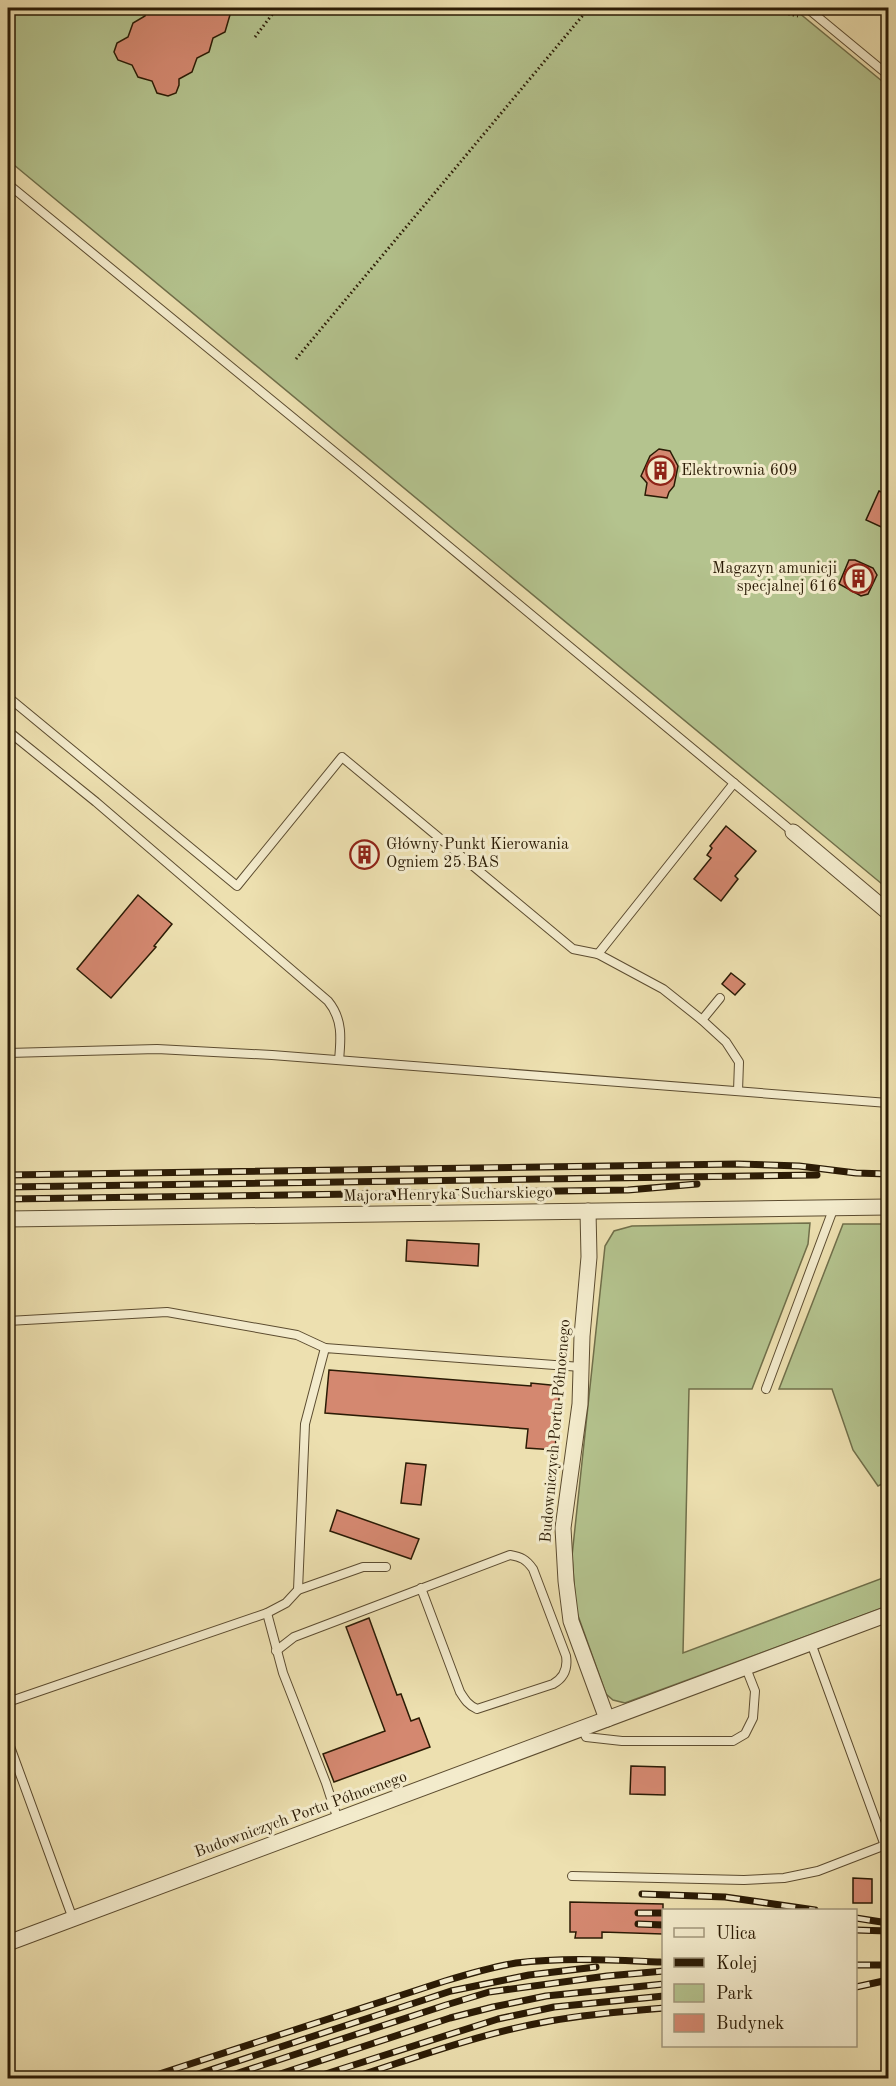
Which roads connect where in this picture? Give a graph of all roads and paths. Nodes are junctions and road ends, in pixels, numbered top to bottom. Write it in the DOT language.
graph roads {
  1 [pos="277,8"];
  2 [pos="589,8"];
  3 [pos="762,8"];
  4 [pos="807,8"];
  5 [pos="815,14"];
  6 [pos="255,37"];
  7 [pos="888,75"];
  8 [pos="8,184"];
  9 [pos="296,359"];
  10 [pos="8,697"];
  11 [pos="8,731"];
  12 [pos="734,783"];
  13 [pos="793,832"];
  14 [pos="888,912"];
  15 [pos="598,954"];
  16 [pos="720,998"];
  17 [pos="702,1020"];
  18 [pos="8,1053"];
  19 [pos="339,1060"];
  20 [pos="738,1091"];
  21 [pos="888,1103"];
  22 [pos="834,1207"];
  23 [pos="888,1207"];
  24 [pos="588,1211"];
  25 [pos="8,1219"];
  26 [pos="8,1321"];
  27 [pos="325,1348"];
  28 [pos="581,1367"];
  29 [pos="766,1389"];
  30 [pos="386,1567"];
  31 [pos="421,1588"];
  32 [pos="298,1590"];
  33 [pos="267,1613"];
  34 [pos="888,1614"];
  35 [pos="811,1643"];
  36 [pos="276,1651"];
  37 [pos="746,1668"];
  38 [pos="8,1702"];
  39 [pos="607,1719"];
  40 [pos="583,1729"];
  41 [pos="8,1741"];
  42 [pos="338,1820"];
  43 [pos="887,1844"];
  44 [pos="888,1854"];
  45 [pos="572,1876"];
  46 [pos="73,1919"];
  47 [pos="8,1943"];
  1 -- 6 [label="path"];
  2 -- 9 [label="path"];
  3 -- 5 [label="path"];
  4 -- 5 [label="lane"];
  5 -- 7 [label="lane"];
  8 -- 12 [label="lane"];
  10 -- 15 [label="lane"];
  11 -- 19 [label="lane"];
  12 -- 13 [label="lane"];
  12 -- 15 [label="lane"];
  13 -- 14 [label="street"];
  15 -- 17 [label="lane"];
  16 -- 17 [label="lane"];
  17 -- 20 [label="lane"];
  18 -- 19 [label="lane"];
  19 -- 20 [label="lane"];
  20 -- 21 [label="lane"];
  22 -- 23 [label="street, Majora Henryka Sucharskiego"];
  22 -- 24 [label="street, Majora Henryka Sucharskiego"];
  22 -- 29 [label="lane"];
  24 -- 25 [label="street, Majora Henryka Sucharskiego"];
  24 -- 28 [label="street, Budowniczych Portu Północnego"];
  26 -- 27 [label="lane"];
  27 -- 28 [label="lane"];
  27 -- 32 [label="lane"];
  28 -- 39 [label="street, Budowniczych Portu Północnego"];
  30 -- 32 [label="lane"];
  31 -- 31 [label="lane"];
  31 -- 36 [label="lane"];
  32 -- 33 [label="lane"];
  33 -- 36 [label="lane"];
  33 -- 38 [label="lane"];
  34 -- 35 [label="street, Budowniczych Portu Północnego"];
  35 -- 37 [label="street, Budowniczych Portu Północnego"];
  35 -- 43 [label="lane"];
  36 -- 42 [label="lane"];
  37 -- 39 [label="street, Budowniczych Portu Północnego"];
  37 -- 40 [label="lane"];
  39 -- 40 [label="street, Budowniczych Portu Północnego"];
  40 -- 42 [label="street, Budowniczych Portu Północnego"];
  41 -- 46 [label="lane"];
  42 -- 46 [label="street, Budowniczych Portu Północnego"];
  43 -- 44 [label="lane"];
  43 -- 45 [label="lane"];
  46 -- 47 [label="street, Budowniczych Portu Północnego"];
}
